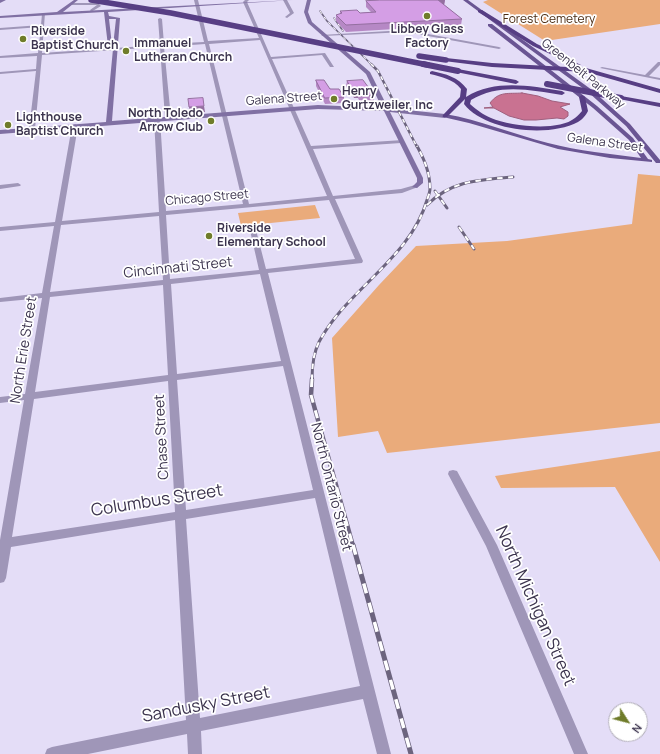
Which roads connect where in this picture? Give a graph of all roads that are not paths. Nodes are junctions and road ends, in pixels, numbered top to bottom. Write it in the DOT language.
graph roads {
  1 [pos="4,0"];
  2 [pos="76,0"];
  3 [pos="91,0"];
  4 [pos="122,0"];
  5 [pos="285,0"];
  6 [pos="291,0"];
  7 [pos="309,0"];
  8 [pos="131,1"];
  9 [pos="246,1"];
  10 [pos="0,2"];
  11 [pos="197,2"];
  12 [pos="463,2"];
  13 [pos="71,4"];
  14 [pos="124,9"];
  15 [pos="106,10"];
  16 [pos="184,10"];
  17 [pos="91,11"];
  18 [pos="480,11"];
  19 [pos="59,13"];
  20 [pos="44,14"];
  21 [pos="0,17"];
  22 [pos="106,17"];
  23 [pos="287,17"];
  24 [pos="160,19"];
  25 [pos="42,26"];
  26 [pos="118,27"];
  27 [pos="108,28"];
  28 [pos="0,29"];
  29 [pos="254,30"];
  30 [pos="324,36"];
  31 [pos="261,39"];
  32 [pos="345,41"];
  33 [pos="207,42"];
  34 [pos="162,45"];
  35 [pos="115,48"];
  36 [pos="499,48"];
  37 [pos="40,54"];
  38 [pos="412,54"];
  39 [pos="0,57"];
  40 [pos="270,58"];
  41 [pos="660,63"];
  42 [pos="332,66"];
  43 [pos="543,67"];
  44 [pos="560,68"];
  45 [pos="602,68"];
  46 [pos="38,70"];
  47 [pos="461,70"];
  48 [pos="0,73"];
  49 [pos="645,77"];
  50 [pos="660,79"];
  51 [pos="524,80"];
  52 [pos="540,82"];
  53 [pos="629,82"];
  54 [pos="660,91"];
  55 [pos="582,97"];
  56 [pos="468,100"];
  57 [pos="623,100"];
  58 [pos="383,102"];
  59 [pos="660,105"];
  60 [pos="595,107"];
  61 [pos="293,109"];
  62 [pos="366,109"];
  63 [pos="660,109"];
  64 [pos="386,110"];
  65 [pos="224,114"];
  66 [pos="445,116"];
  67 [pos="453,117"];
  68 [pos="168,118"];
  69 [pos="157,119"];
  70 [pos="109,123"];
  71 [pos="75,126"];
  72 [pos="32,129"];
  73 [pos="0,132"];
  74 [pos="401,141"];
  75 [pos="310,148"];
  76 [pos="616,156"];
  77 [pos="646,160"];
  78 [pos="659,162"];
  79 [pos="18,185"];
  80 [pos="0,187"];
  81 [pos="415,187"];
  82 [pos="332,198"];
  83 [pos="246,206"];
  84 [pos="163,214"];
  85 [pos="58,223"];
  86 [pos="252,226"];
  87 [pos="0,229"];
  88 [pos="264,271"];
  89 [pos="167,282"];
  90 [pos="46,295"];
  91 [pos="0,300"];
  92 [pos="286,363"];
  93 [pos="172,377"];
  94 [pos="30,396"];
  95 [pos="0,400"];
  96 [pos="453,474"];
  97 [pos="319,493"];
  98 [pos="181,514"];
  99 [pos="3,543"];
  100 [pos="0,578"];
  101 [pos="368,691"];
  102 [pos="193,725"];
  103 [pos="52,754"];
  104 [pos="195,754"];
  105 [pos="384,754"];
  106 [pos="581,754"];
  1 -- 10 [label="street"];
  2 -- 13 [label="street"];
  3 -- 29 [label="highway, bridge"];
  4 -- 16 [label="highway"];
  5 -- 6 [label="street"];
  5 -- 9 [label="street"];
  5 -- 23 [label="street"];
  7 -- 30 [label="street"];
  8 -- 14 [label="street"];
  9 -- 11 [label="street"];
  9 -- 31 [label="street"];
  11 -- 14 [label="street"];
  11 -- 33 [label="street"];
  12 -- 18 [label="main road, Greenbelt Parkway"];
  12 -- 43 [label="main road, Greenbelt Parkway"];
  13 -- 17 [label="street"];
  13 -- 19 [label="street"];
  14 -- 15 [label="street"];
  15 -- 17 [label="street"];
  15 -- 22 [label="street"];
  16 -- 32 [label="highway"];
  16 -- 47 [label="highway"];
  17 -- 19 [label="street"];
  18 -- 44 [label="main road, Greenbelt Parkway"];
  18 -- 53 [label="highway"];
  19 -- 20 [label="street"];
  20 -- 21 [label="street"];
  20 -- 25 [label="street"];
  22 -- 26 [label="street"];
  22 -- 27 [label="street"];
  24 -- 34 [label="street"];
  25 -- 28 [label="street"];
  25 -- 37 [label="street"];
  26 -- 27 [label="street"];
  26 -- 35 [label="street"];
  27 -- 35 [label="street"];
  29 -- 47 [label="highway, bridge"];
  29 -- 66 [label="highway, bridge"];
  30 -- 36 [label="street"];
  30 -- 58 [label="street, bridge"];
  31 -- 33 [label="street"];
  31 -- 40 [label="street"];
  33 -- 34 [label="street"];
  33 -- 65 [label="street"];
  34 -- 35 [label="street"];
  34 -- 68 [label="street"];
  35 -- 37 [label="street"];
  35 -- 70 [label="street"];
  37 -- 39 [label="street"];
  37 -- 46 [label="street"];
  38 -- 43 [label="highway, bridge"];
  40 -- 42 [label="street"];
  40 -- 61 [label="street"];
  41 -- 49 [label="street"];
  43 -- 44 [label="highway"];
  43 -- 55 [label="main road, Greenbelt Parkway"];
  44 -- 53 [label="highway"];
  44 -- 78 [label="main road, Greenbelt Parkway"];
  45 -- 49 [label="street"];
  46 -- 48 [label="street"];
  46 -- 72 [label="street"];
  47 -- 51 [label="highway"];
  47 -- 57 [label="highway"];
  49 -- 50 [label="street"];
  52 -- 57 [label="highway, bridge"];
  53 -- 54 [label="highway"];
  55 -- 56 [label="highway"];
  55 -- 60 [label="main road, Greenbelt Parkway"];
  56 -- 57 [label="highway"];
  56 -- 67 [label="highway"];
  57 -- 59 [label="highway"];
  57 -- 63 [label="highway"];
  58 -- 62 [label="street"];
  58 -- 64 [label="street"];
  60 -- 76 [label="main road"];
  60 -- 77 [label="main road, Greenbelt Parkway"];
  61 -- 62 [label="street, Galena Street"];
  61 -- 65 [label="street, Galena Street"];
  61 -- 75 [label="street"];
  62 -- 64 [label="street, Galena Street"];
  64 -- 66 [label="street, Galena Street"];
  64 -- 74 [label="street"];
  65 -- 68 [label="street, Galena Street"];
  65 -- 83 [label="street"];
  66 -- 67 [label="main road, Galena Street"];
  67 -- 76 [label="main road, Galena Street"];
  68 -- 69 [label="street, Galena Street"];
  69 -- 70 [label="street, Galena Street"];
  69 -- 84 [label="street, Chase Street"];
  70 -- 71 [label="street, Galena Street"];
  71 -- 72 [label="street, Galena Street"];
  71 -- 85 [label="street, North Erie Street"];
  72 -- 73 [label="street, Galena Street"];
  74 -- 75 [label="street"];
  74 -- 81 [label="street"];
  75 -- 82 [label="street"];
  76 -- 77 [label="main road, Galena Street"];
  77 -- 78 [label="main road, Galena Street"];
  79 -- 80 [label="street"];
  81 -- 82 [label="street, Chicago Street"];
  82 -- 83 [label="street, Chicago Street"];
  82 -- 88 [label="street, Cincinnati Street"];
  83 -- 84 [label="street, Chicago Street"];
  84 -- 85 [label="street, Chicago Street"];
  84 -- 89 [label="street, Chase Street"];
  85 -- 87 [label="street, Chicago Street"];
  85 -- 90 [label="street, North Erie Street"];
  86 -- 88 [label="street, North Ontario Street"];
  88 -- 89 [label="street, Cincinnati Street"];
  88 -- 92 [label="street, North Ontario Street"];
  89 -- 90 [label="street, Cincinnati Street"];
  89 -- 93 [label="street, Chase Street"];
  90 -- 91 [label="street, Cincinnati Street"];
  90 -- 94 [label="street, North Erie Street"];
  92 -- 93 [label="street"];
  92 -- 97 [label="street, North Ontario Street"];
  93 -- 94 [label="street"];
  93 -- 98 [label="street, Chase Street"];
  94 -- 95 [label="street"];
  94 -- 99 [label="street, North Erie Street"];
  96 -- 106 [label="street, North Michigan Street"];
  97 -- 98 [label="street, Columbus Street"];
  97 -- 101 [label="street, North Ontario Street"];
  98 -- 99 [label="street, Columbus Street"];
  98 -- 102 [label="street, Chase Street"];
  99 -- 100 [label="street, North Erie Street"];
  101 -- 102 [label="street, Sandusky Street"];
  101 -- 105 [label="street, North Ontario Street"];
  102 -- 103 [label="street, Sandusky Street"];
  102 -- 104 [label="street, Chase Street"];
}
